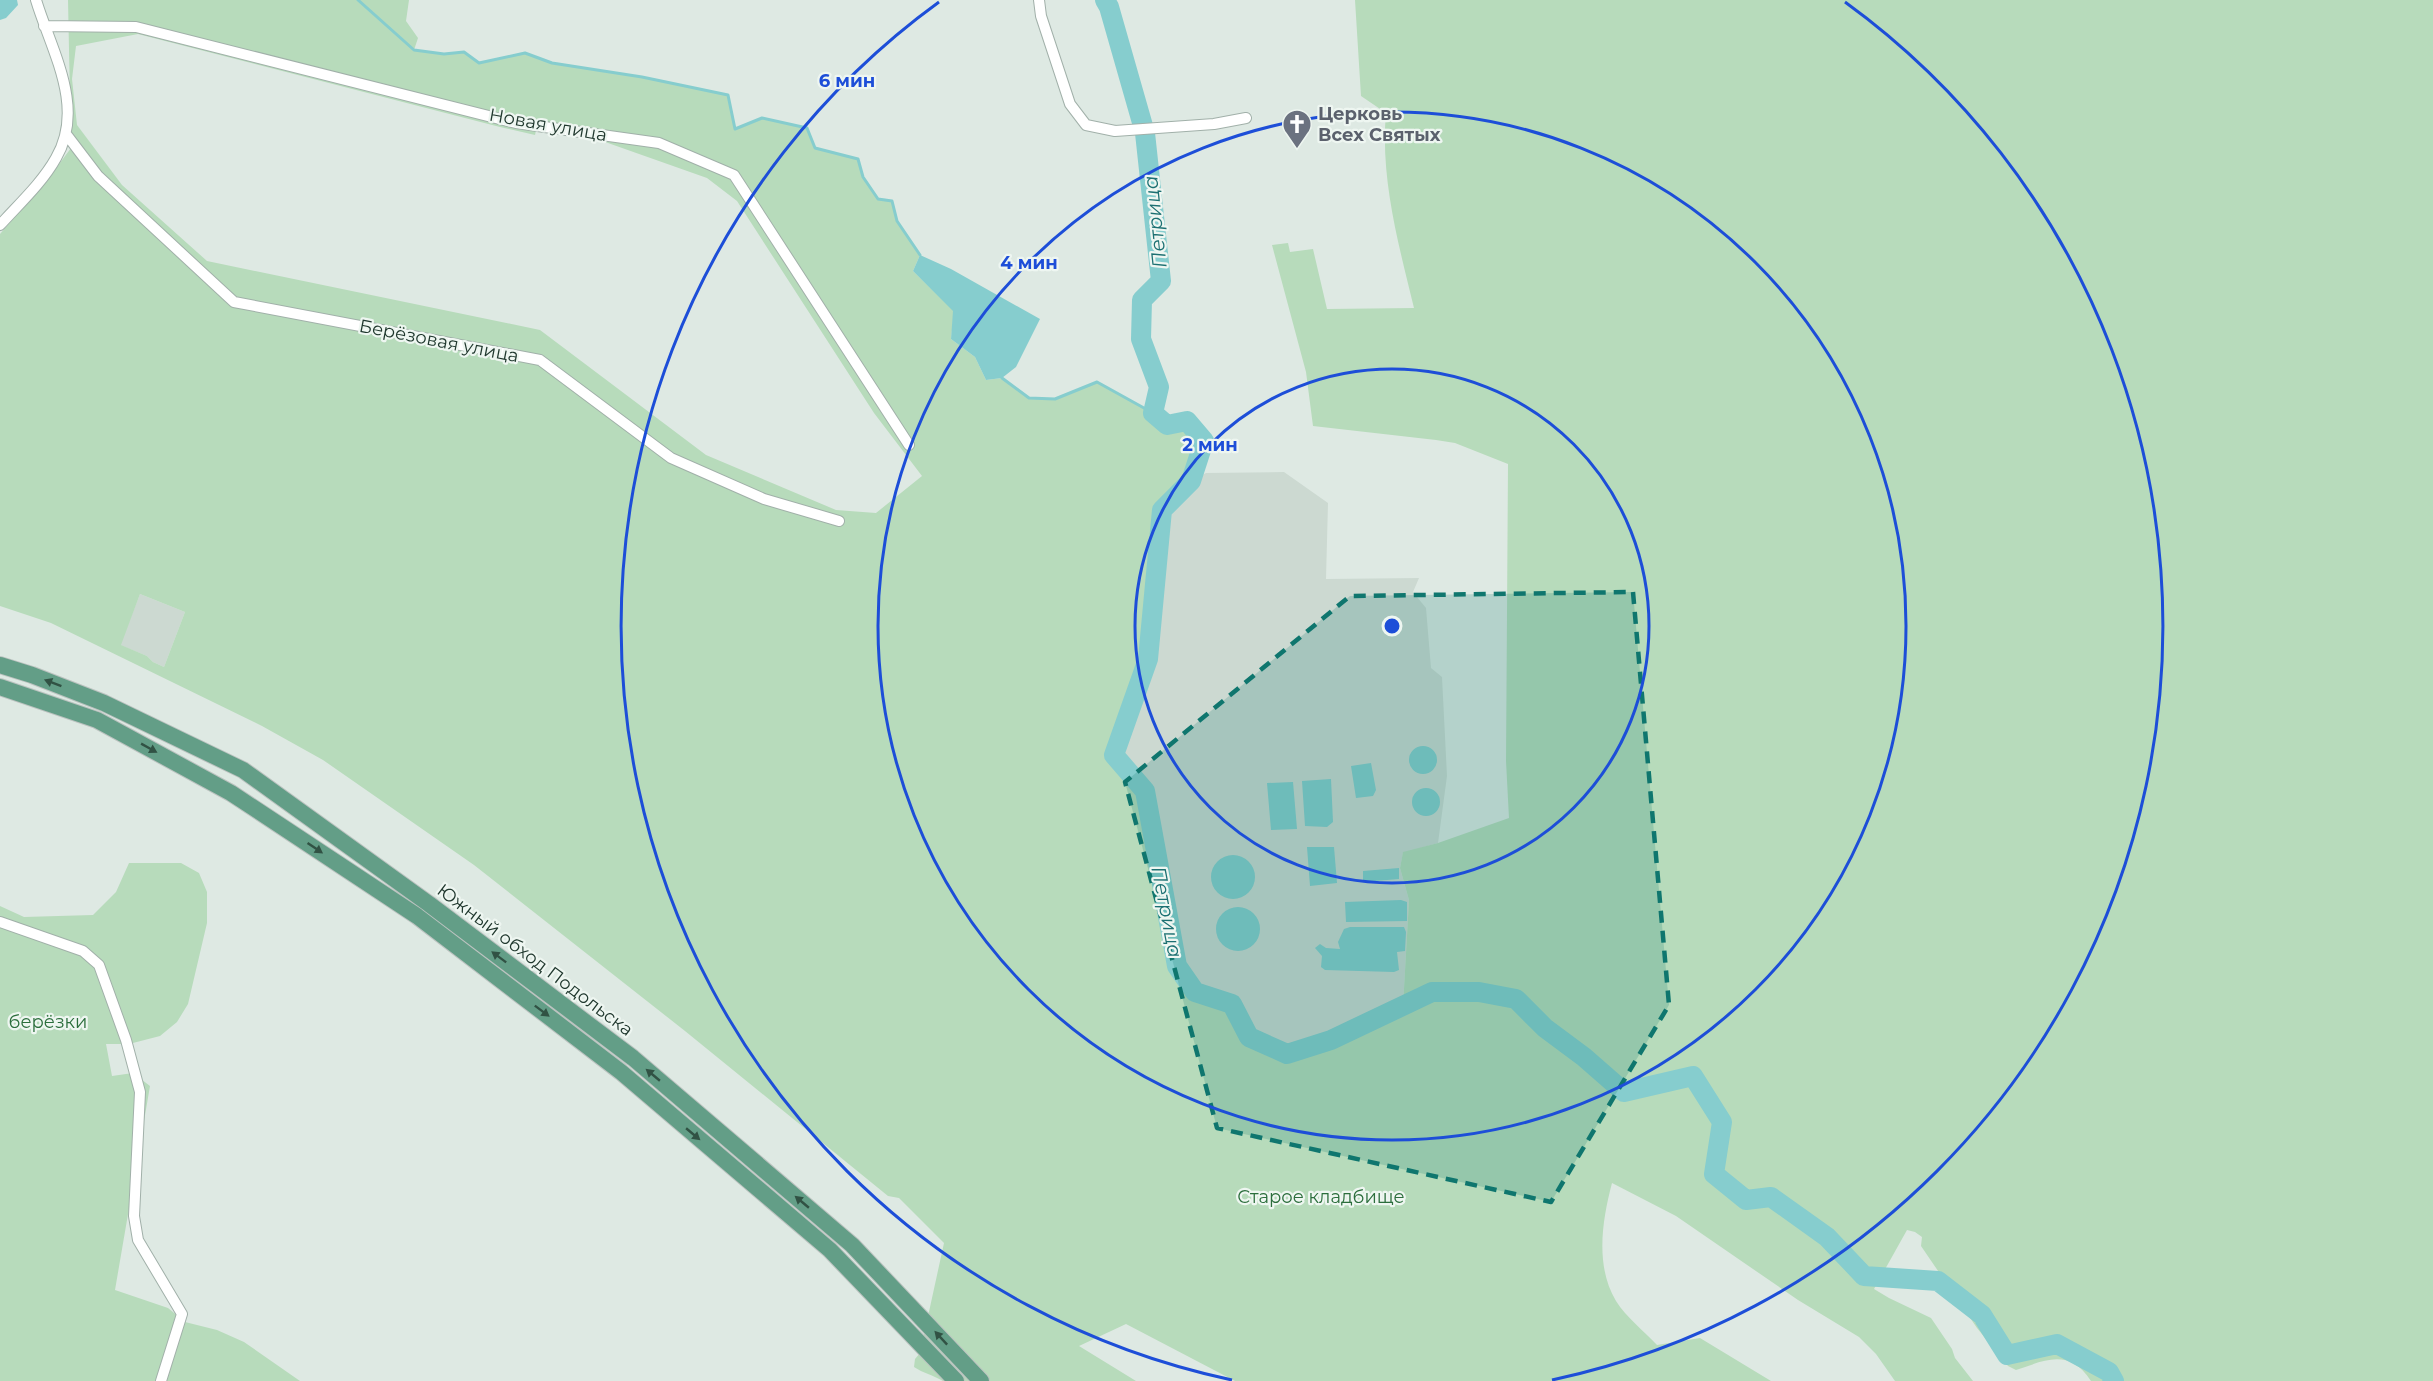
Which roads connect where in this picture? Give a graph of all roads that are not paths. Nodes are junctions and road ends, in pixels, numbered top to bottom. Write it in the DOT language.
graph roads {
  1 [pos="36,0"];
  2 [pos="1039,0"];
  3 [pos="44,26"];
  4 [pos="1246,118"];
  5 [pos="66,134"];
  6 [pos="0,225"];
  7 [pos="909,445"];
  8 [pos="839,521"];
  9 [pos="0,665"];
  10 [pos="0,687"];
  11 [pos="0,922"];
  12 [pos="161,1381"];
  13 [pos="956,1381"];
  14 [pos="981,1381"];
  1 -- 3 [label="street"];
  2 -- 4 [label="street"];
  3 -- 5 [label="street"];
  3 -- 7 [label="street, Новая улица"];
  5 -- 6 [label="street"];
  5 -- 8 [label="street, Берёзовая улица"];
  14 -- 9 [label="main road, Южный обход Подольска, one-way"];
  10 -- 13 [label="main road, Южный обход Подольска, one-way"];
  11 -- 12 [label="street"];
}
